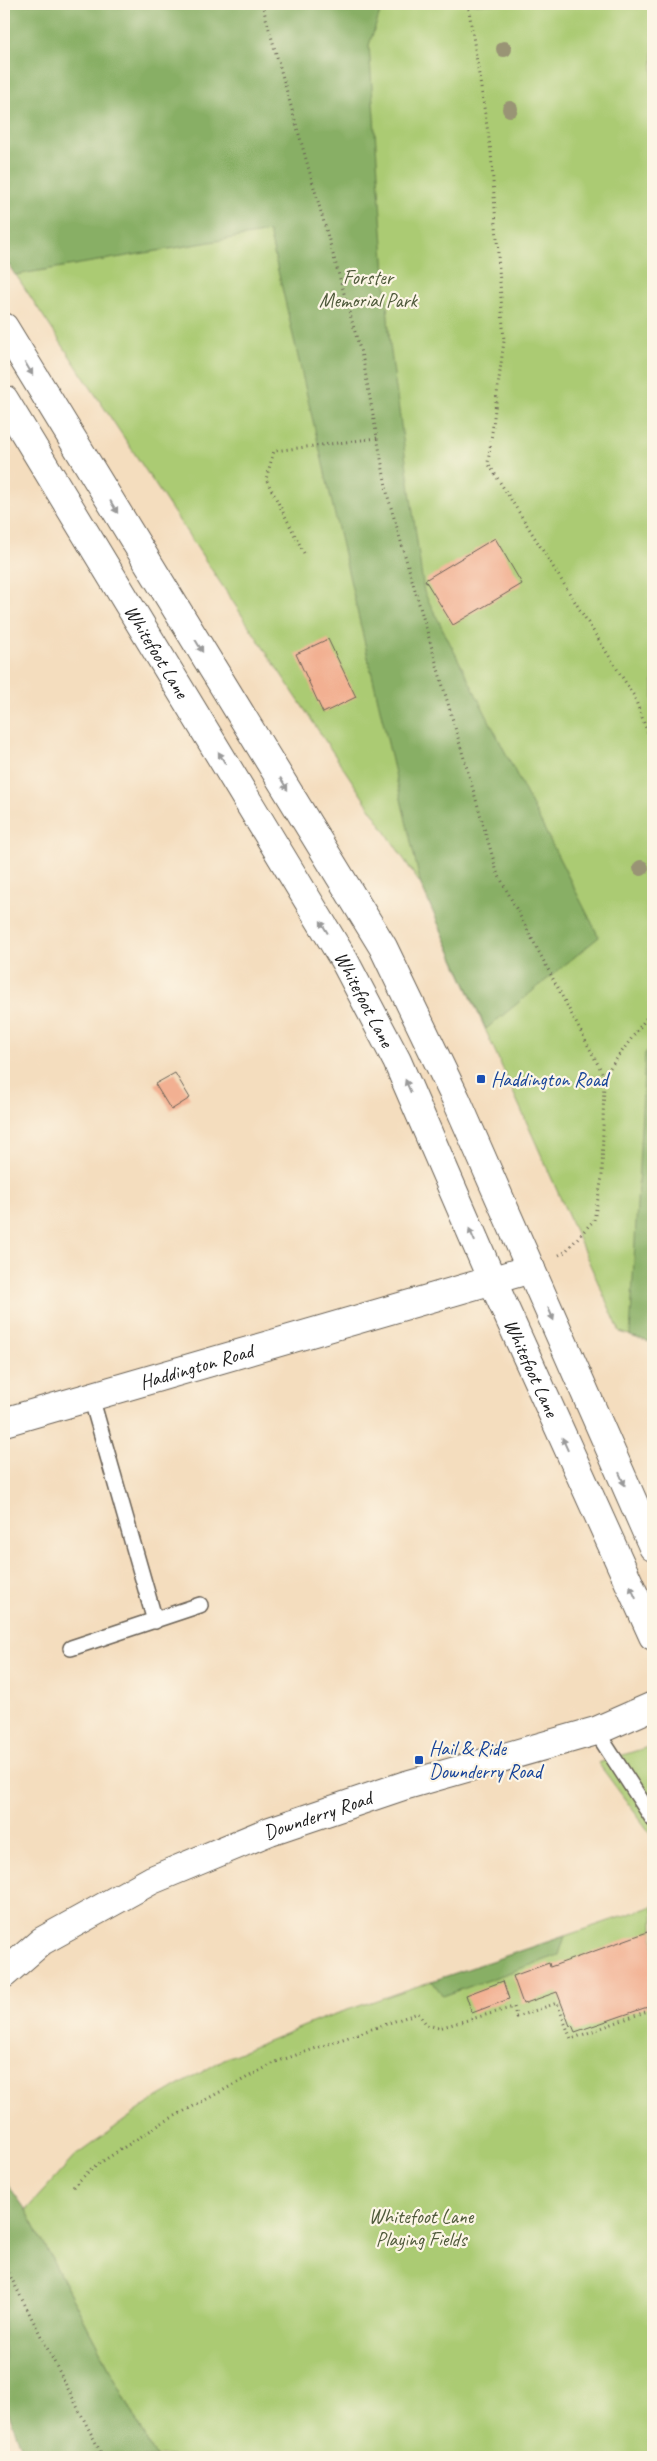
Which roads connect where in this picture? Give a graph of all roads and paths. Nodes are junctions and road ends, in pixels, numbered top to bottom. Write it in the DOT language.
graph roads {
  1 [pos="262,4"];
  2 [pos="468,4"];
  3 [pos="4,327"];
  4 [pos="4,399"];
  5 [pos="377,438"];
  6 [pos="304,553"];
  7 [pos="653,747"];
  8 [pos="653,1003"];
  9 [pos="653,1009"];
  10 [pos="604,1076"];
  11 [pos="565,1252"];
  12 [pos="532,1269"];
  13 [pos="492,1280"];
  14 [pos="91,1397"];
  15 [pos="4,1422"];
  16 [pos="653,1548"];
  17 [pos="200,1605"];
  18 [pos="155,1621"];
  19 [pos="653,1636"];
  20 [pos="71,1648"];
  21 [pos="653,1706"];
  22 [pos="596,1731"];
  23 [pos="653,1819"];
  24 [pos="4,1974"];
  25 [pos="653,2009"];
  26 [pos="73,2188"];
  27 [pos="4,2264"];
  28 [pos="103,2457"];
  1 -- 5 [label="path"];
  2 -- 7 [label="path"];
  3 -- 12 [label="street, Whitefoot Lane, one-way"];
  13 -- 4 [label="street, Whitefoot Lane, one-way"];
  5 -- 6 [label="path"];
  5 -- 10 [label="path"];
  8 -- 9 [label="path"];
  9 -- 10 [label="path"];
  10 -- 11 [label="path"];
  12 -- 13 [label="street, Haddington Road"];
  12 -- 16 [label="street, Whitefoot Lane, one-way"];
  13 -- 14 [label="street, Haddington Road"];
  19 -- 13 [label="street, Whitefoot Lane, one-way"];
  14 -- 15 [label="street, Haddington Road"];
  14 -- 18 [label="lane"];
  17 -- 18 [label="lane"];
  18 -- 20 [label="lane"];
  21 -- 22 [label="street, Downderry Road"];
  22 -- 23 [label="lane"];
  22 -- 24 [label="street, Downderry Road"];
  25 -- 26 [label="path"];
  27 -- 28 [label="path"];
}
